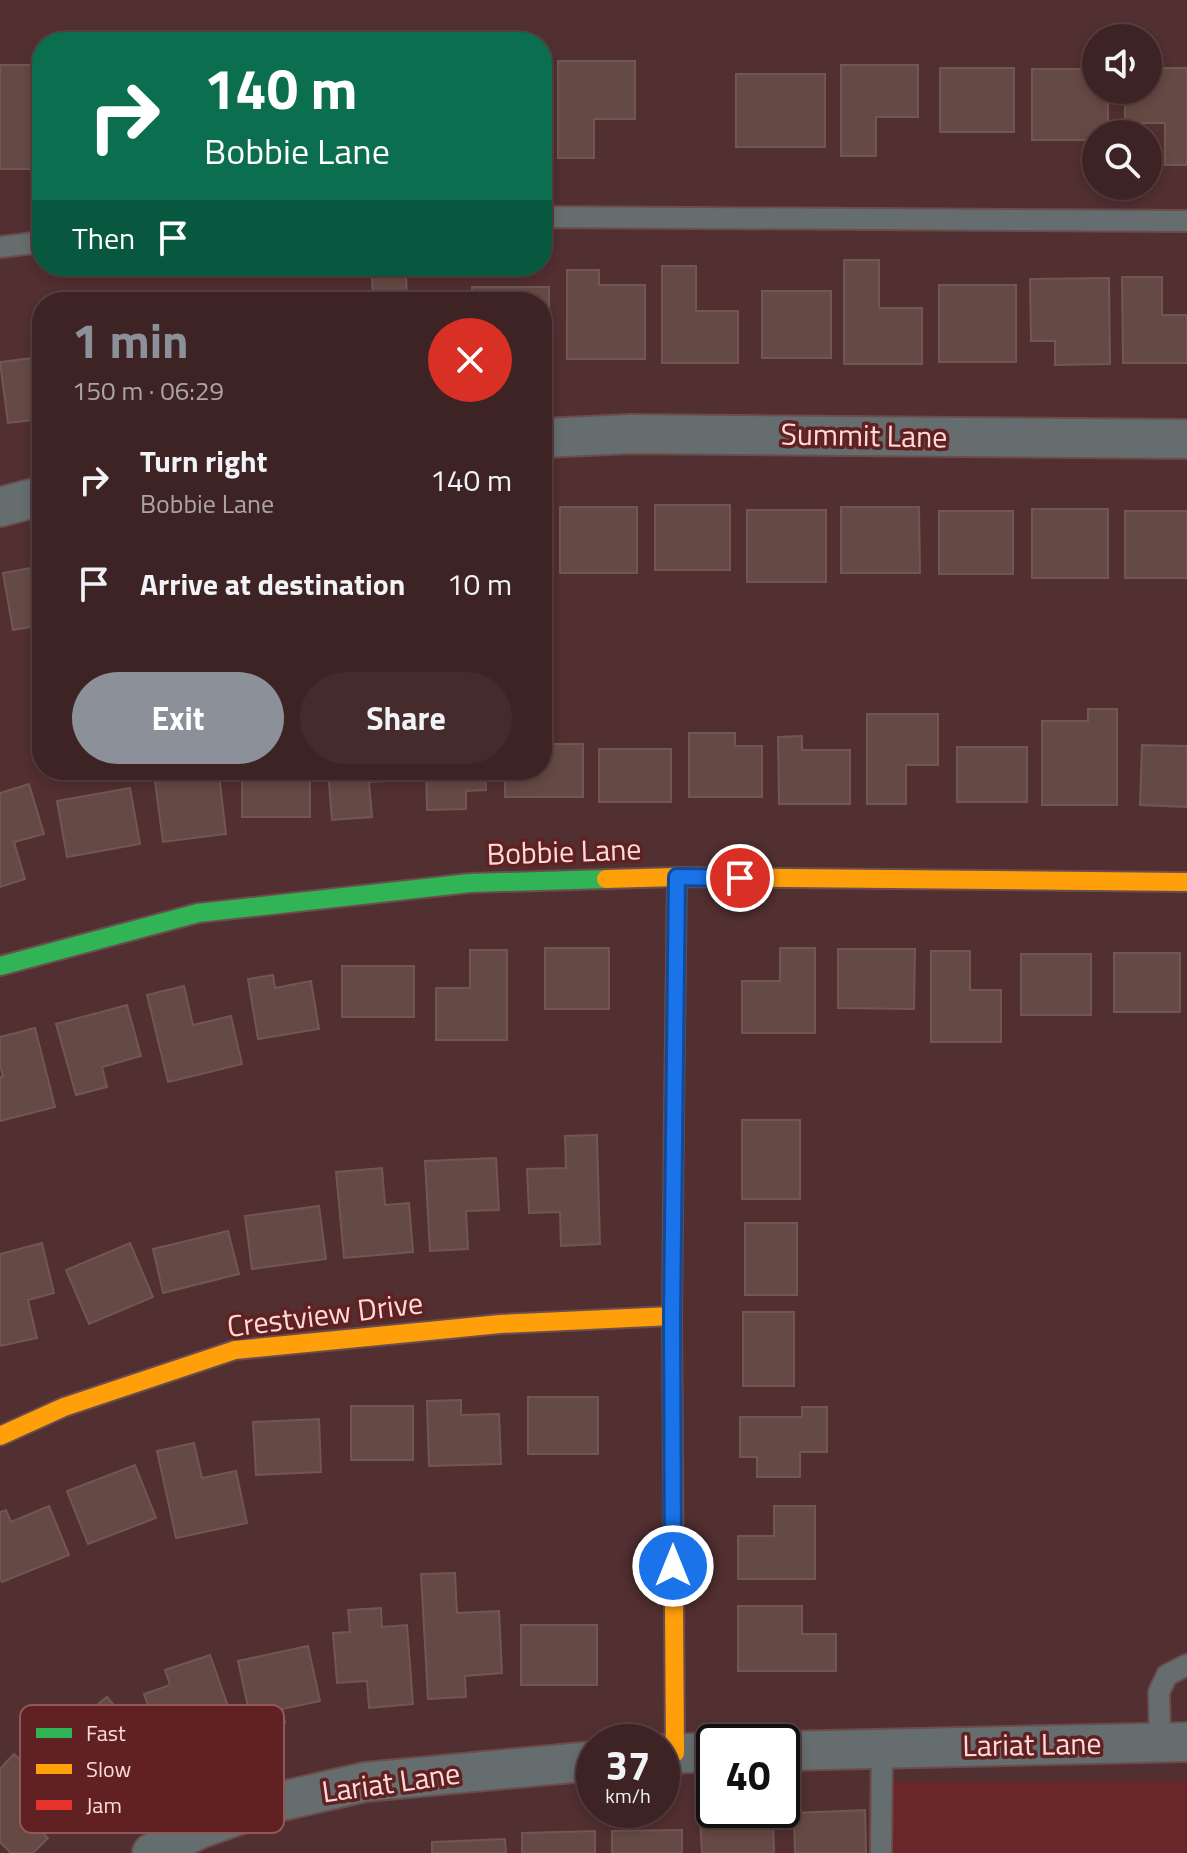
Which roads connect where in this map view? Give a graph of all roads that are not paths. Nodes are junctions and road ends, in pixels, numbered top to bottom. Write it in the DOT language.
graph roads {
  1 [pos="552,217"];
  2 [pos="1187,221"];
  3 [pos="32,243"];
  4 [pos="0,247"];
  5 [pos="552,438"];
  6 [pos="1187,439"];
  7 [pos="32,499"];
  8 [pos="0,507"];
  9 [pos="677,877"];
  10 [pos="1187,882"];
  11 [pos="0,966"];
  12 [pos="672,1316"];
  13 [pos="0,1436"];
  14 [pos="1187,1665"];
  15 [pos="668,1724"];
  16 [pos="1174,1742"];
  17 [pos="882,1748"];
  18 [pos="800,1750"];
  19 [pos="576,1763"];
  20 [pos="284,1801"];
  21 [pos="191,1833"];
  22 [pos="152,1853"];
  23 [pos="881,1853"];
  1 -- 2 [label="lane"];
  3 -- 4 [label="lane"];
  5 -- 6 [label="street, Summit Lane"];
  7 -- 8 [label="street"];
  9 -- 10 [label="street, Bobbie Lane"];
  9 -- 11 [label="street, Bobbie Lane"];
  9 -- 12 [label="street"];
  12 -- 13 [label="street, Crestview Drive"];
  12 -- 15 [label="street"];
  14 -- 16 [label="lane"];
  16 -- 17 [label="street, Lariat Lane"];
  17 -- 18 [label="street, Lariat Lane"];
  17 -- 23 [label="lane"];
  19 -- 20 [label="street, Lariat Lane"];
  21 -- 22 [label="street, Lariat Lane"];
}
